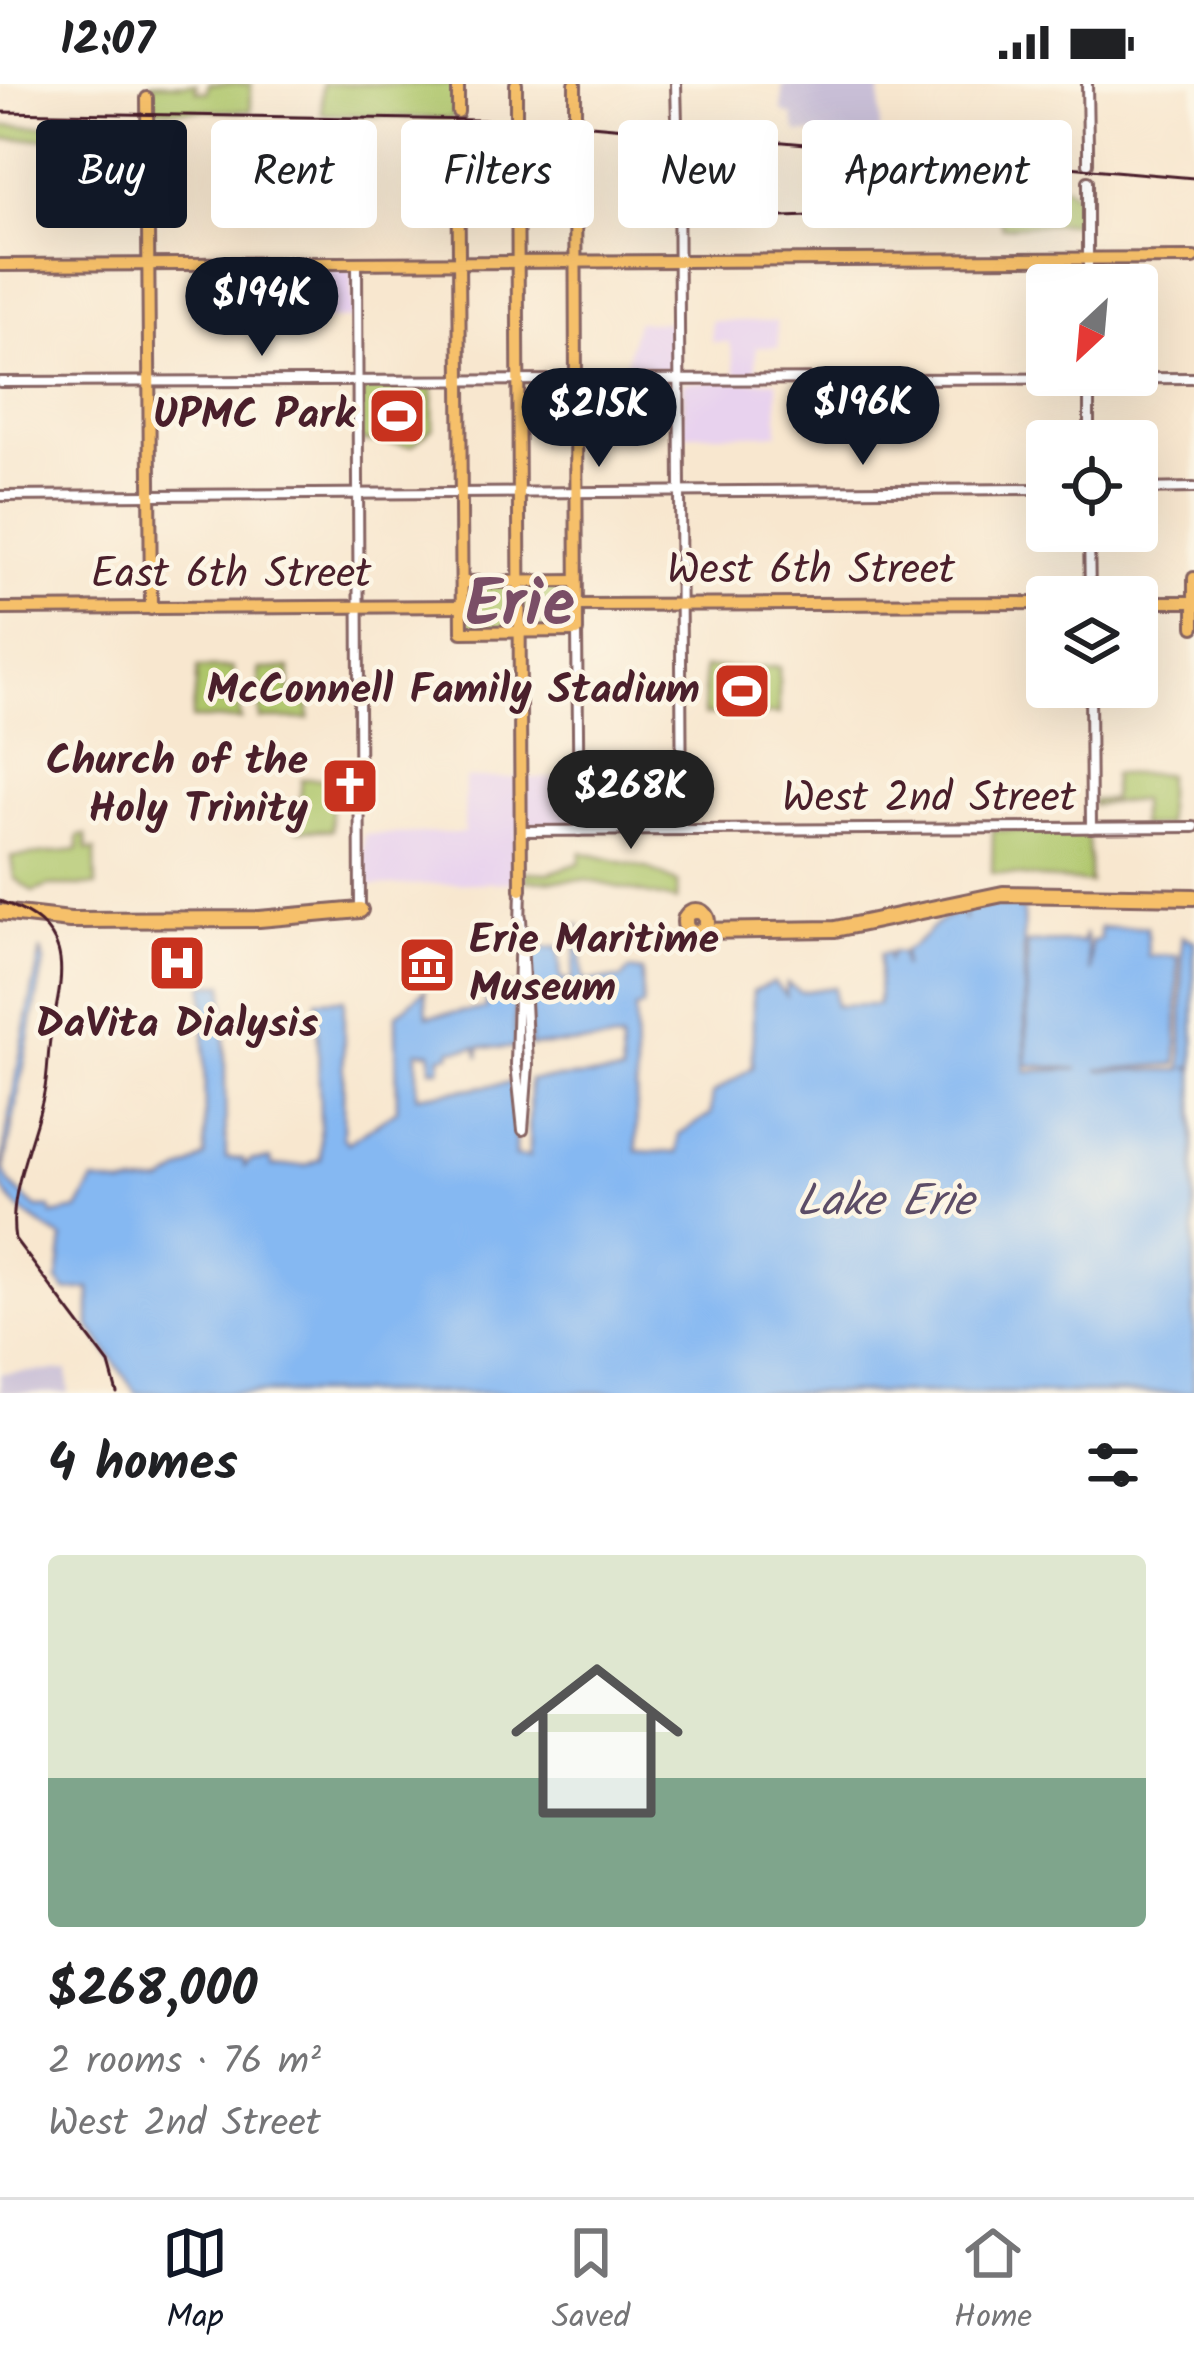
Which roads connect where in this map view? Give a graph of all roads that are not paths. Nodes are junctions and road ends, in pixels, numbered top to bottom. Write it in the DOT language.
graph roads {
  1 [pos="458,84"];
  2 [pos="516,84"];
  3 [pos="575,84"];
  4 [pos="676,84"];
  5 [pos="1087,84"];
  6 [pos="147,91"];
  7 [pos="458,112"];
  8 [pos="517,116"];
  9 [pos="575,118"];
  10 [pos="677,120"];
  11 [pos="1088,164"];
  12 [pos="1088,181"];
  13 [pos="459,228"];
  14 [pos="518,228"];
  15 [pos="576,228"];
  16 [pos="679,228"];
  17 [pos="1088,259"];
  18 [pos="1194,259"];
  19 [pos="679,261"];
  20 [pos="577,262"];
  21 [pos="459,263"];
  22 [pos="518,263"];
  23 [pos="149,264"];
  24 [pos="357,264"];
  25 [pos="1088,264"];
  26 [pos="0,265"];
  27 [pos="1026,375"];
  28 [pos="1158,375"];
  29 [pos="1194,375"];
  30 [pos="679,378"];
  31 [pos="518,379"];
  32 [pos="576,379"];
  33 [pos="357,380"];
  34 [pos="460,380"];
  35 [pos="150,381"];
  36 [pos="0,382"];
  37 [pos="1194,488"];
  38 [pos="1026,489"];
  39 [pos="1158,489"];
  40 [pos="680,491"];
  41 [pos="519,492"];
  42 [pos="577,492"];
  43 [pos="460,493"];
  44 [pos="358,494"];
  45 [pos="150,495"];
  46 [pos="0,496"];
  47 [pos="1193,579"];
  48 [pos="519,581"];
  49 [pos="576,581"];
  50 [pos="462,582"];
  51 [pos="1158,602"];
  52 [pos="1192,602"];
  53 [pos="1026,603"];
  54 [pos="576,605"];
  55 [pos="680,605"];
  56 [pos="463,606"];
  57 [pos="358,607"];
  58 [pos="151,609"];
  59 [pos="0,610"];
  60 [pos="1193,627"];
  61 [pos="578,631"];
  62 [pos="520,632"];
  63 [pos="1090,708"];
  64 [pos="1194,827"];
  65 [pos="1091,828"];
  66 [pos="682,830"];
  67 [pos="521,831"];
  68 [pos="579,831"];
  69 [pos="521,890"];
  70 [pos="1194,897"];
  71 [pos="359,910"];
  72 [pos="0,912"];
  73 [pos="523,922"];
  74 [pos="702,924"];
  75 [pos="535,932"];
  1 -- 7 [label="main road"];
  2 -- 8 [label="main road"];
  3 -- 9 [label="main road"];
  4 -- 10 [label="street"];
  5 -- 11 [label="street"];
  6 -- 23 [label="main road"];
  12 -- 17 [label="street"];
  13 -- 21 [label="main road"];
  14 -- 22 [label="main road"];
  15 -- 20 [label="main road"];
  16 -- 19 [label="street"];
  17 -- 18 [label="main road"];
  17 -- 19 [label="main road"];
  17 -- 25 [label="street"];
  19 -- 20 [label="main road"];
  19 -- 30 [label="street"];
  20 -- 22 [label="main road"];
  20 -- 32 [label="main road"];
  21 -- 22 [label="main road"];
  21 -- 24 [label="main road"];
  21 -- 34 [label="main road"];
  22 -- 31 [label="main road"];
  23 -- 24 [label="main road"];
  23 -- 26 [label="main road"];
  23 -- 35 [label="main road"];
  24 -- 33 [label="street"];
  27 -- 30 [label="street"];
  28 -- 29 [label="street"];
  30 -- 32 [label="street"];
  30 -- 40 [label="street"];
  31 -- 32 [label="street"];
  31 -- 34 [label="street"];
  31 -- 41 [label="main road"];
  32 -- 42 [label="main road"];
  33 -- 34 [label="street"];
  33 -- 35 [label="street"];
  33 -- 44 [label="street"];
  34 -- 43 [label="main road"];
  35 -- 36 [label="street"];
  35 -- 45 [label="main road"];
  37 -- 39 [label="street"];
  38 -- 40 [label="street"];
  40 -- 42 [label="street"];
  40 -- 55 [label="street"];
  41 -- 42 [label="street"];
  41 -- 43 [label="street"];
  41 -- 48 [label="main road"];
  42 -- 49 [label="main road"];
  43 -- 44 [label="street"];
  43 -- 50 [label="main road"];
  44 -- 45 [label="street"];
  44 -- 57 [label="street"];
  45 -- 46 [label="street"];
  45 -- 58 [label="main road"];
  47 -- 52 [label="main road"];
  48 -- 49 [label="main road"];
  48 -- 50 [label="main road"];
  48 -- 62 [label="main road"];
  49 -- 54 [label="main road"];
  50 -- 56 [label="main road"];
  51 -- 52 [label="main road"];
  52 -- 60 [label="main road"];
  53 -- 55 [label="main road, West 6th Street"];
  54 -- 55 [label="main road, West 6th Street"];
  54 -- 61 [label="main road"];
  55 -- 66 [label="street"];
  56 -- 57 [label="main road, East 6th Street"];
  56 -- 62 [label="main road"];
  57 -- 58 [label="main road, East 6th Street"];
  57 -- 71 [label="street"];
  58 -- 59 [label="main road, East 6th Street"];
  61 -- 62 [label="main road"];
  61 -- 68 [label="street"];
  62 -- 67 [label="main road"];
  63 -- 65 [label="street"];
  64 -- 65 [label="street, West 2nd Street"];
  65 -- 66 [label="street, West 2nd Street"];
  66 -- 68 [label="street, West 2nd Street"];
  67 -- 68 [label="street, West 2nd Street"];
  67 -- 69 [label="main road"];
  69 -- 73 [label="street"];
  70 -- 74 [label="highway"];
  71 -- 72 [label="highway"];
  73 -- 73 [label="street"];
  73 -- 75 [label="street"];
}
